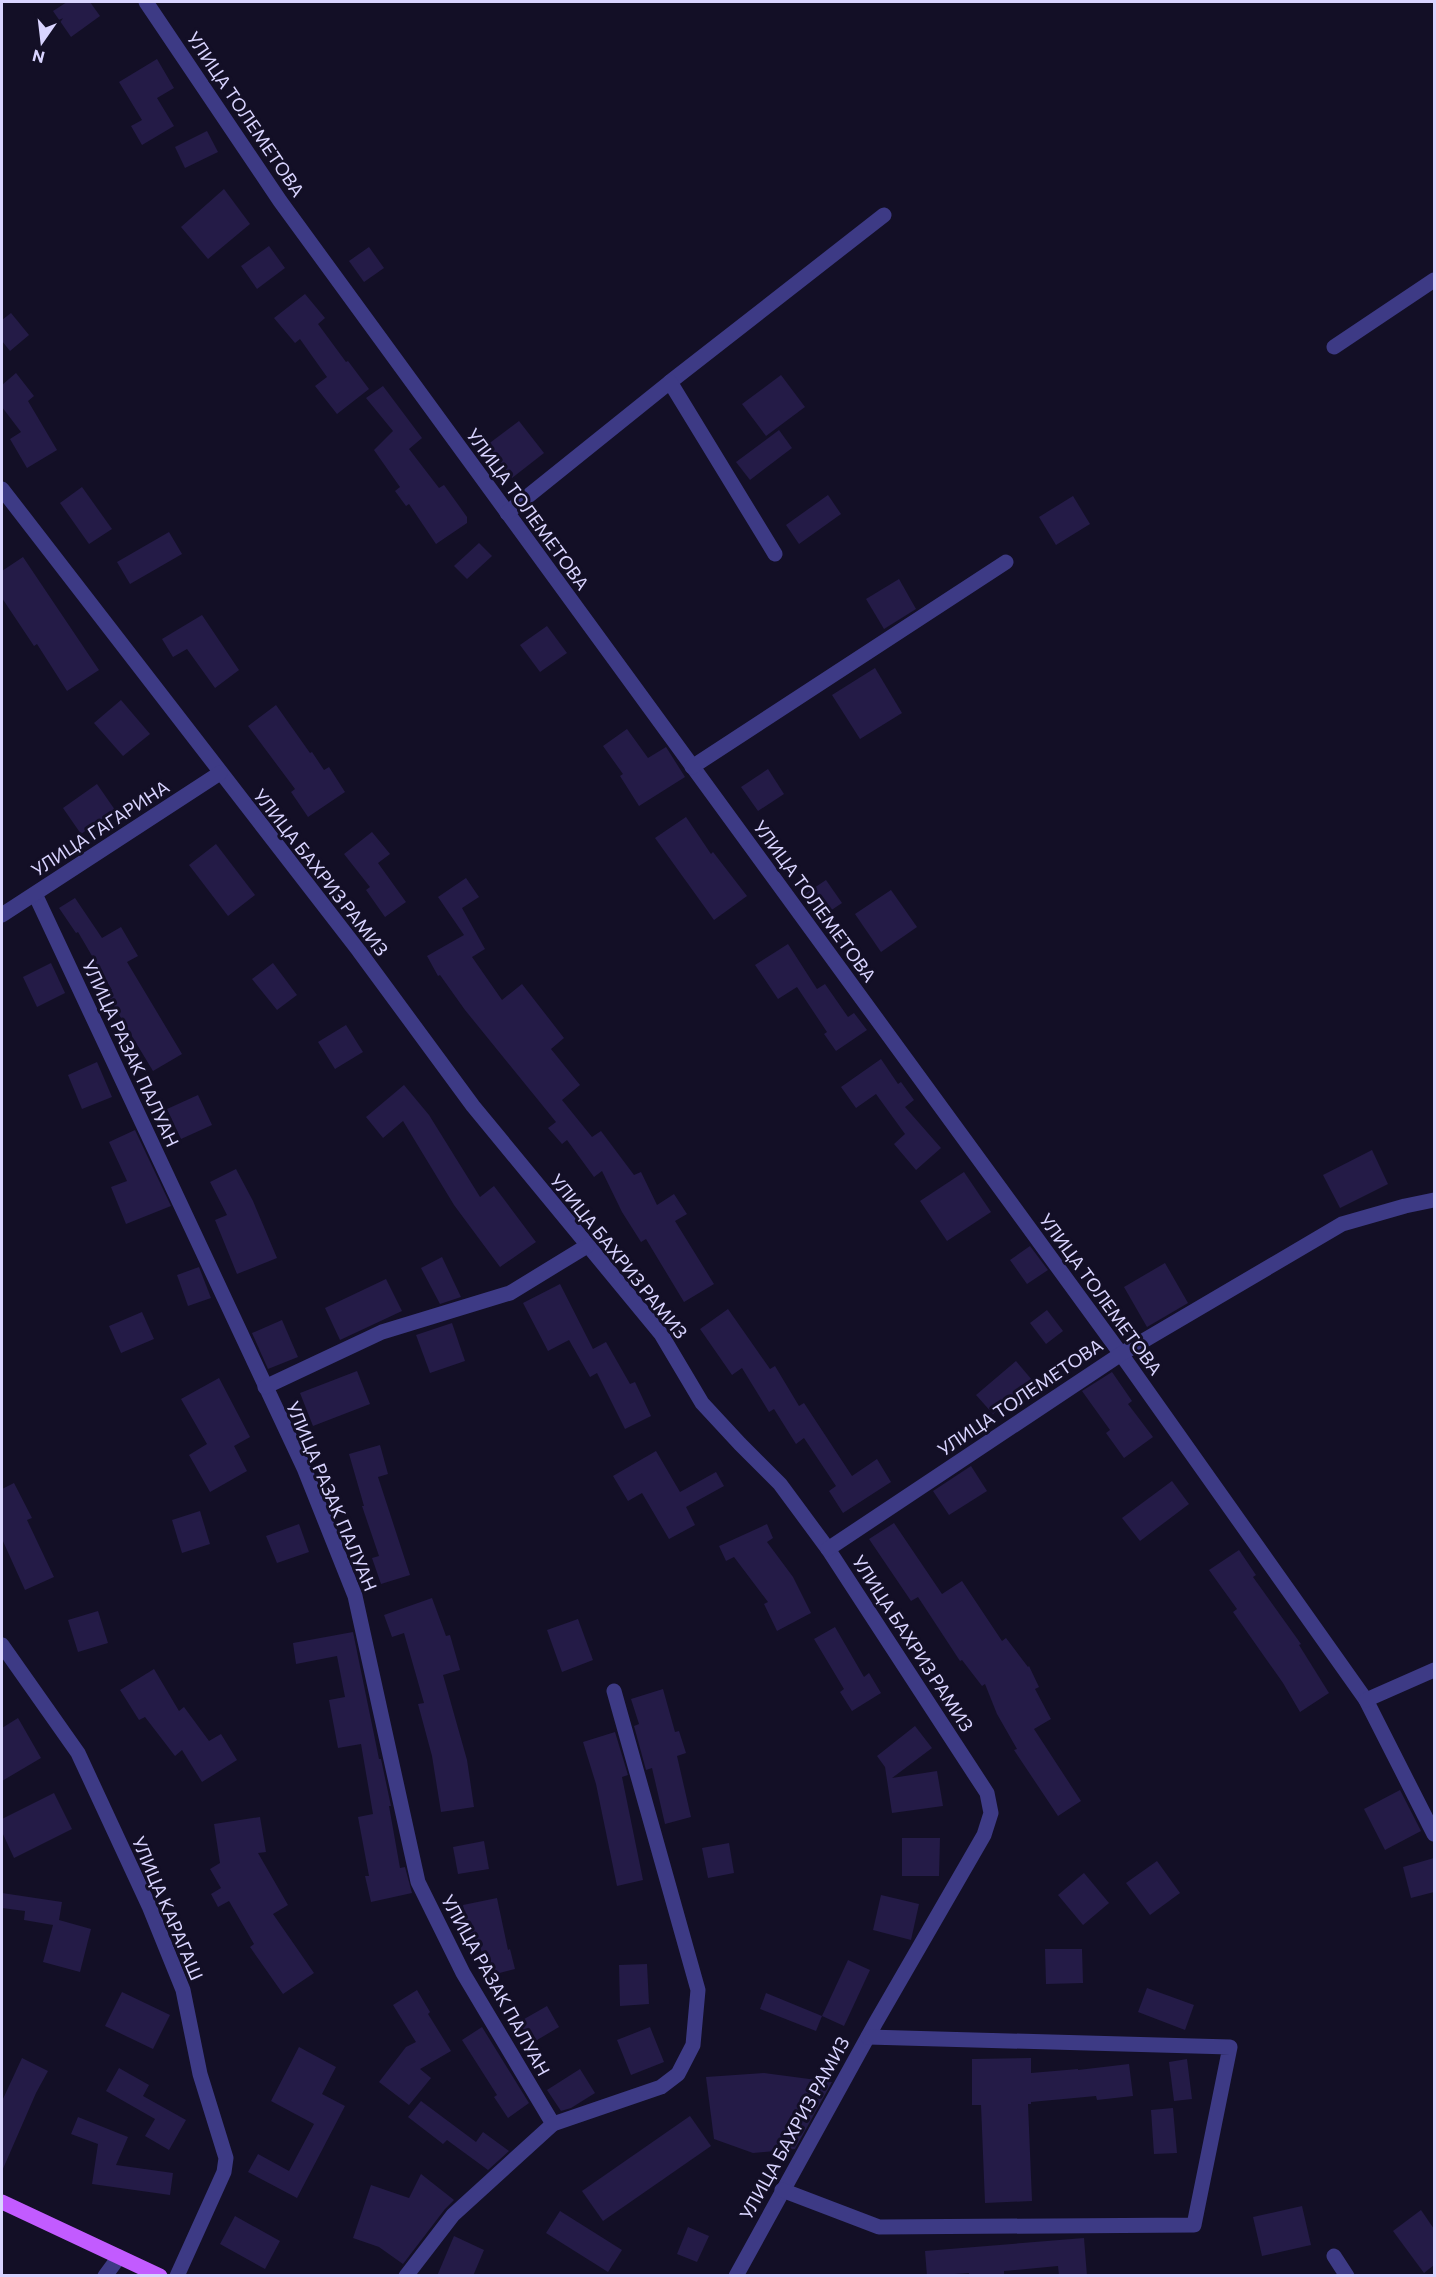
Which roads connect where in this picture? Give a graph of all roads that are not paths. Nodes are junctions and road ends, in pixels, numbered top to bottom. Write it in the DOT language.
graph roads {
  1 [pos="146,2"];
  2 [pos="884,215"];
  3 [pos="1434,280"];
  4 [pos="1334,347"];
  5 [pos="670,382"];
  6 [pos="2,489"];
  7 [pos="507,513"];
  8 [pos="776,554"];
  9 [pos="1006,562"];
  10 [pos="692,767"];
  11 [pos="220,773"];
  12 [pos="35,894"];
  13 [pos="2,915"];
  14 [pos="1434,1200"];
  15 [pos="587,1246"];
  16 [pos="1121,1354"];
  17 [pos="265,1387"];
  18 [pos="828,1549"];
  19 [pos="2,1645"];
  20 [pos="1434,1670"];
  21 [pos="614,1691"];
  22 [pos="1365,1700"];
  23 [pos="1434,1834"];
  24 [pos="868,2037"];
  25 [pos="553,2124"];
  26 [pos="782,2190"];
  27 [pos="2,2202"];
  28 [pos="1334,2256"];
  29 [pos="119,2257"];
  30 [pos="105,2276"];
  31 [pos="160,2276"];
  32 [pos="177,2276"];
  33 [pos="406,2276"];
  34 [pos="736,2276"];
  35 [pos="1347,2276"];
  1 -- 7 [label="street, УЛИЦА ТОЛЕМЕТОВА"];
  2 -- 5 [label="street"];
  3 -- 4 [label="street"];
  5 -- 7 [label="street"];
  5 -- 8 [label="street"];
  6 -- 11 [label="street, УЛИЦА БАХРИЗ РАМИЗ"];
  7 -- 10 [label="street, УЛИЦА ТОЛЕМЕТОВА"];
  9 -- 10 [label="street"];
  10 -- 16 [label="street, УЛИЦА ТОЛЕМЕТОВА"];
  11 -- 12 [label="street, УЛИЦА ГАГАРИНА"];
  11 -- 15 [label="street, УЛИЦА БАХРИЗ РАМИЗ"];
  12 -- 13 [label="street, УЛИЦА ГАГАРИНА"];
  12 -- 17 [label="street, УЛИЦА РАЗАК ПАЛУАН"];
  14 -- 16 [label="street, УЛИЦА ТОЛЕМЕТОВА"];
  15 -- 17 [label="street"];
  15 -- 18 [label="street, УЛИЦА БАХРИЗ РАМИЗ"];
  16 -- 18 [label="street, УЛИЦА ТОЛЕМЕТОВА"];
  16 -- 22 [label="street, УЛИЦА ТОЛЕМЕТОВА"];
  17 -- 25 [label="street, УЛИЦА РАЗАК ПАЛУАН"];
  18 -- 24 [label="street, УЛИЦА БАХРИЗ РАМИЗ"];
  19 -- 32 [label="street, УЛИЦА КАРАГАШ"];
  20 -- 22 [label="street"];
  21 -- 25 [label="street"];
  22 -- 23 [label="street, УЛИЦА ТОЛЕМЕТОВА"];
  24 -- 26 [label="street, УЛИЦА БАХРИЗ РАМИЗ"];
  24 -- 26 [label="street"];
  25 -- 33 [label="street"];
  26 -- 34 [label="street, УЛИЦА БАХРИЗ РАМИЗ"];
  27 -- 29 [label="main road"];
  28 -- 35 [label="street"];
  29 -- 30 [label="street"];
  29 -- 31 [label="main road"];
}
